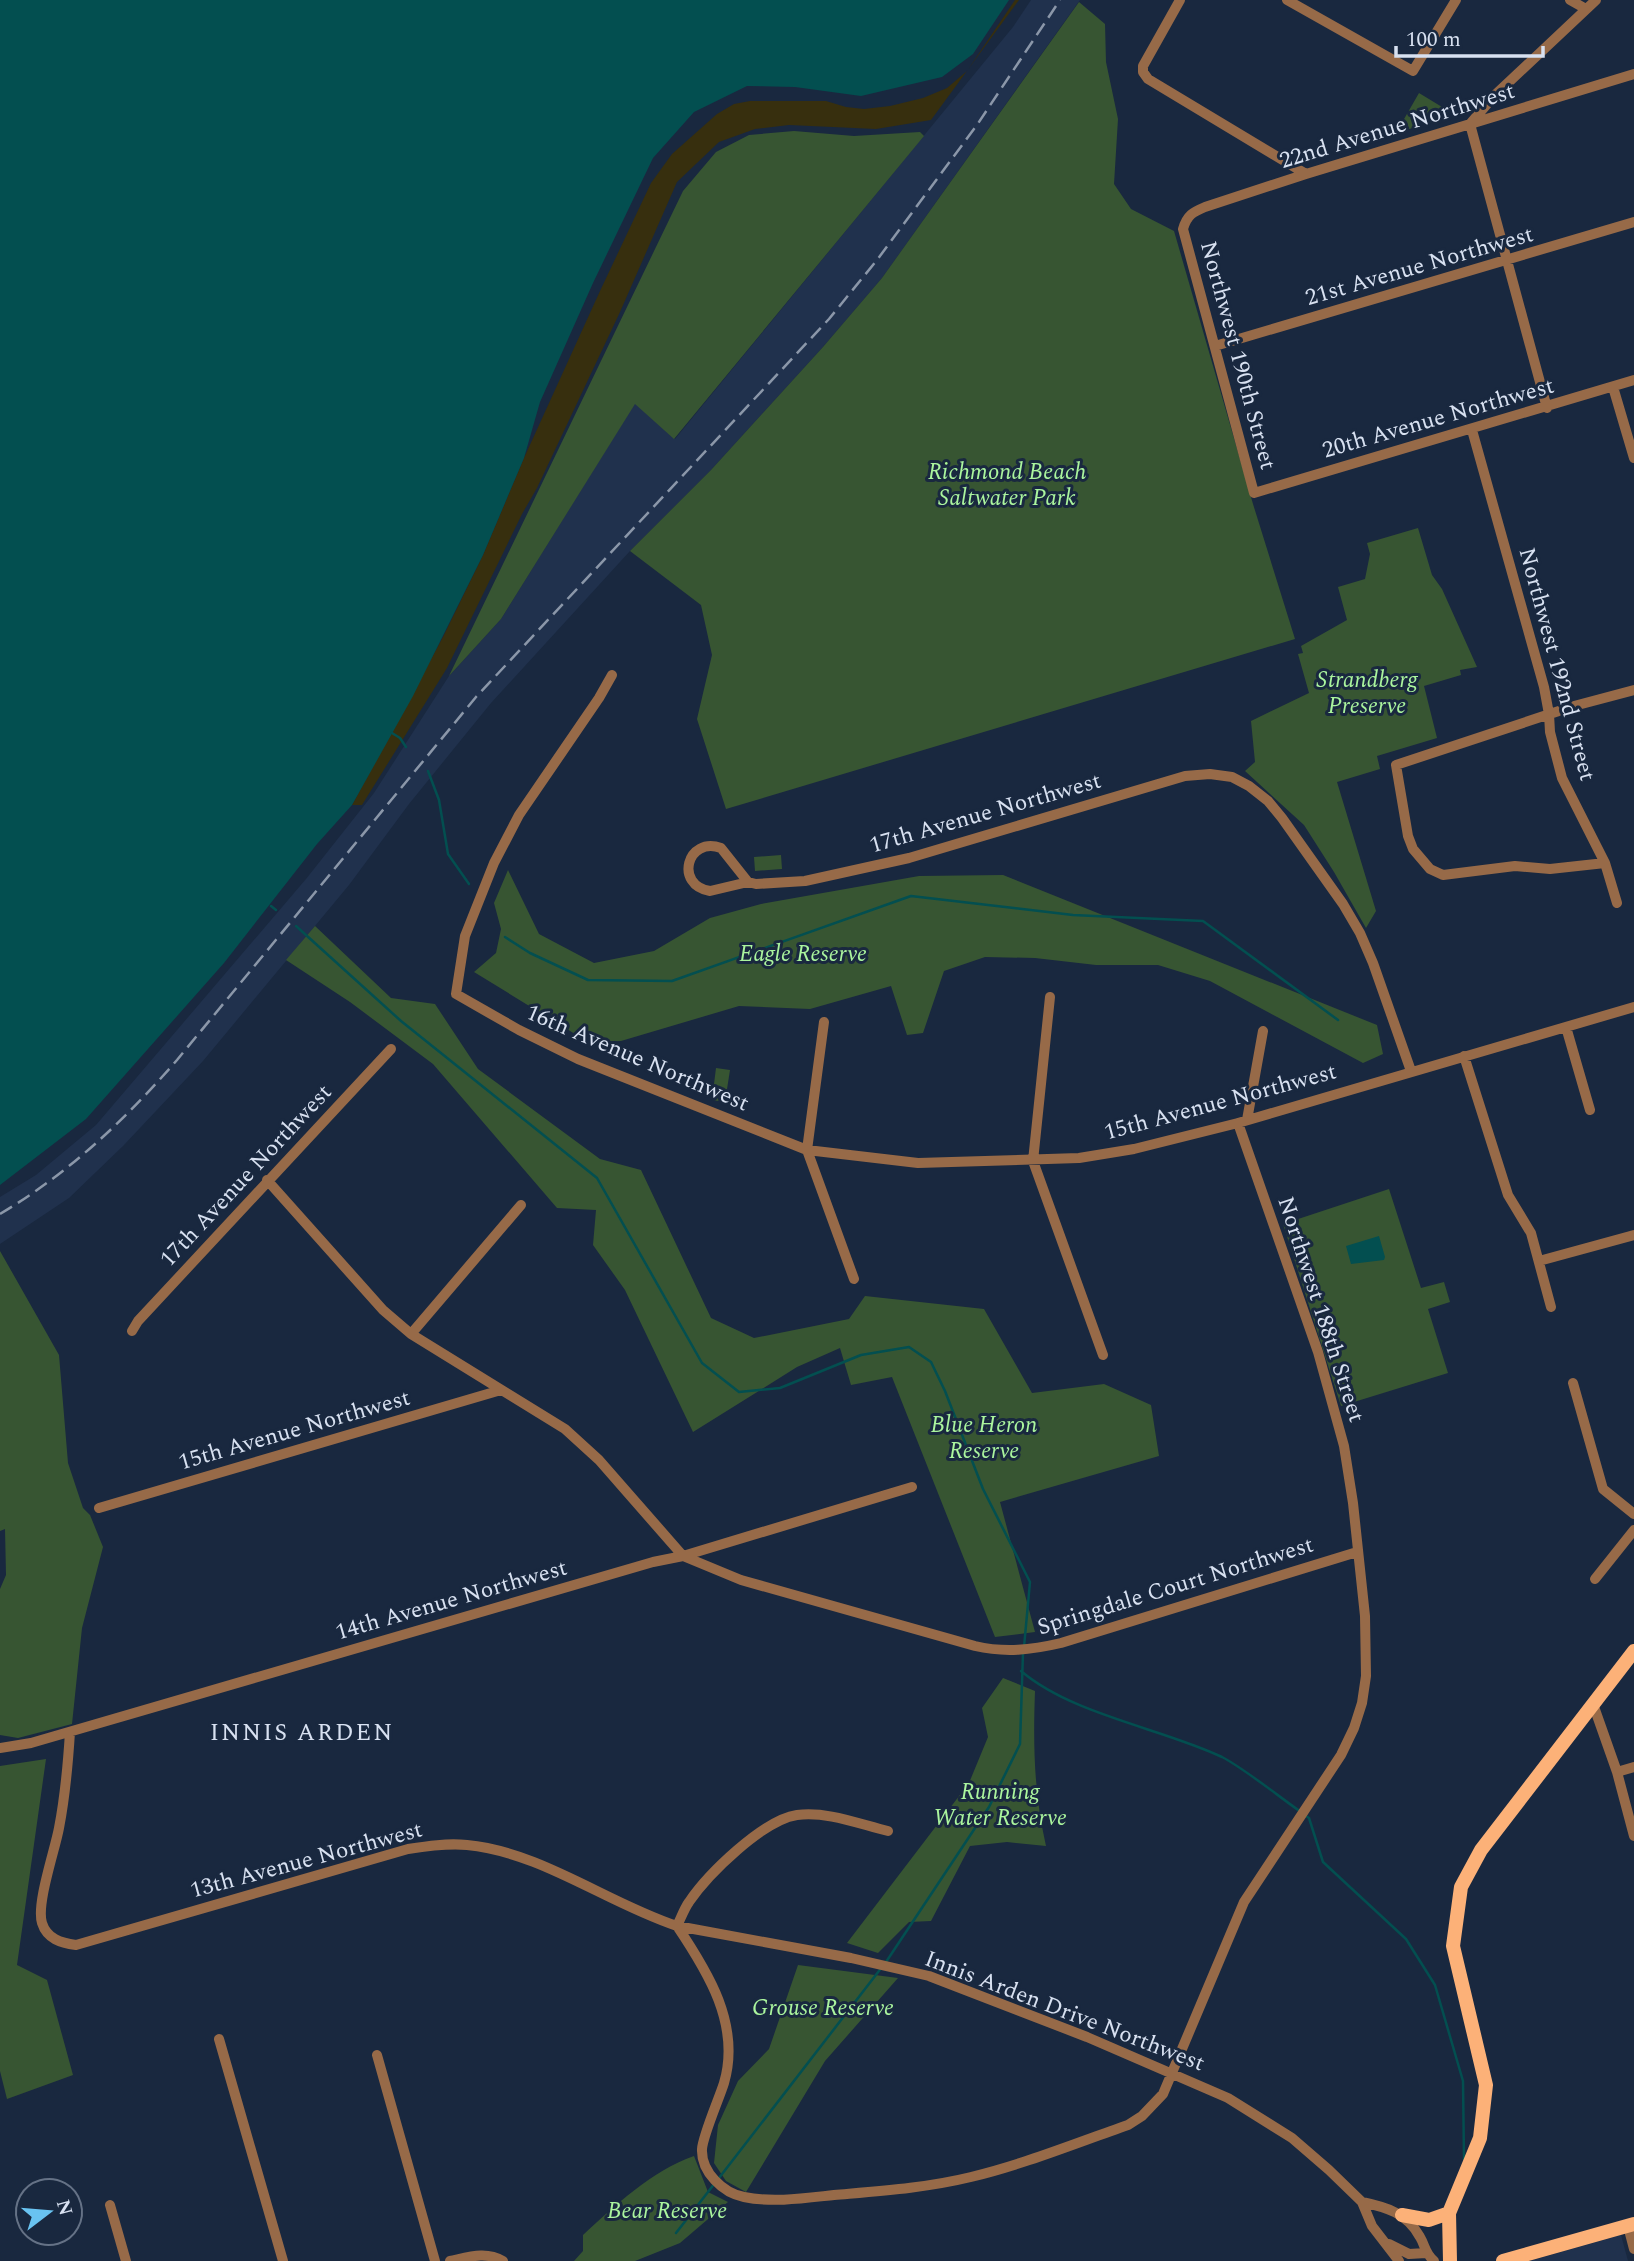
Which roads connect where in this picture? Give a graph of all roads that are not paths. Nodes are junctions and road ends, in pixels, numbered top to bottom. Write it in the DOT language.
graph roads {
  1 [pos="1180,0"];
  2 [pos="1287,0"];
  3 [pos="1456,0"];
  4 [pos="1570,0"];
  5 [pos="1595,0"];
  6 [pos="1586,9"];
  7 [pos="1634,74"];
  8 [pos="1470,124"];
  9 [pos="1306,174"];
  10 [pos="1634,222"];
  11 [pos="1183,229"];
  12 [pos="1507,262"];
  13 [pos="1215,346"];
  14 [pos="1634,380"];
  15 [pos="1614,387"];
  16 [pos="1547,408"];
  17 [pos="1472,430"];
  18 [pos="1634,458"];
  19 [pos="1254,493"];
  20 [pos="612,675"];
  21 [pos="1634,690"];
  22 [pos="1549,714"];
  23 [pos="1605,863"];
  24 [pos="748,882"];
  25 [pos="1617,903"];
  26 [pos="1050,997"];
  27 [pos="1634,1007"];
  28 [pos="824,1022"];
  29 [pos="1566,1027"];
  30 [pos="1263,1031"];
  31 [pos="391,1049"];
  32 [pos="1464,1056"];
  33 [pos="1411,1071"];
  34 [pos="1590,1110"];
  35 [pos="1243,1121"];
  36 [pos="807,1150"];
  37 [pos="1033,1161"];
  38 [pos="268,1180"];
  39 [pos="521,1205"];
  40 [pos="1634,1235"];
  41 [pos="1539,1261"];
  42 [pos="854,1279"];
  43 [pos="1551,1307"];
  44 [pos="132,1331"];
  45 [pos="411,1334"];
  46 [pos="1103,1355"];
  47 [pos="1573,1382"];
  48 [pos="501,1390"];
  49 [pos="912,1486"];
  50 [pos="99,1508"];
  51 [pos="1634,1514"];
  52 [pos="1634,1530"];
  53 [pos="1357,1552"];
  54 [pos="683,1556"];
  55 [pos="1595,1579"];
  56 [pos="1634,1651"];
  57 [pos="1593,1704"];
  58 [pos="69,1732"];
  59 [pos="0,1748"];
  60 [pos="1634,1767"];
  61 [pos="1617,1772"];
  62 [pos="888,1831"];
  63 [pos="1634,1836"];
  64 [pos="677,1926"];
  65 [pos="219,2039"];
  66 [pos="377,2054"];
  67 [pos="1172,2072"];
  68 [pos="1362,2203"];
  69 [pos="110,2205"];
  70 [pos="1449,2213"];
  71 [pos="1402,2216"];
  72 [pos="1631,2225"];
  73 [pos="1383,2240"];
  74 [pos="1634,2249"];
  75 [pos="1430,2257"];
  76 [pos="503,2260"];
  77 [pos="126,2261"];
  78 [pos="284,2261"];
  79 [pos="435,2261"];
  80 [pos="450,2261"];
  81 [pos="1399,2261"];
  82 [pos="1450,2261"];
  83 [pos="1503,2261"];
  1 -- 9 [label="street"];
  2 -- 3 [label="street"];
  4 -- 6 [label="street"];
  5 -- 6 [label="street"];
  6 -- 8 [label="street"];
  7 -- 8 [label="street, 22nd Avenue Northwest"];
  8 -- 9 [label="street, 22nd Avenue Northwest"];
  8 -- 12 [label="street"];
  9 -- 11 [label="street, 22nd Avenue Northwest"];
  10 -- 12 [label="street, 21st Avenue Northwest"];
  11 -- 13 [label="street, Northwest 190th Street"];
  12 -- 13 [label="street, 21st Avenue Northwest"];
  12 -- 16 [label="street"];
  13 -- 19 [label="street, Northwest 190th Street"];
  14 -- 15 [label="street, 20th Avenue Northwest"];
  15 -- 16 [label="street, 20th Avenue Northwest"];
  15 -- 18 [label="street"];
  16 -- 17 [label="street, 20th Avenue Northwest"];
  17 -- 19 [label="street, 20th Avenue Northwest"];
  17 -- 22 [label="street, Northwest 192nd Street"];
  20 -- 36 [label="street, 16th Avenue Northwest"];
  21 -- 22 [label="street"];
  22 -- 23 [label="street, Northwest 192nd Street"];
  22 -- 23 [label="street"];
  23 -- 25 [label="street, Northwest 192nd Street"];
  24 -- 24 [label="street, 17th Avenue Northwest"];
  24 -- 33 [label="street, 17th Avenue Northwest"];
  26 -- 37 [label="street"];
  27 -- 29 [label="street, 15th Avenue Northwest"];
  28 -- 36 [label="street"];
  29 -- 32 [label="street, 15th Avenue Northwest"];
  29 -- 34 [label="street"];
  30 -- 35 [label="street, Northwest 188th Street"];
  31 -- 38 [label="street, 17th Avenue Northwest"];
  32 -- 33 [label="street, 15th Avenue Northwest"];
  32 -- 41 [label="street"];
  33 -- 35 [label="street, 15th Avenue Northwest"];
  35 -- 37 [label="street, 15th Avenue Northwest"];
  35 -- 53 [label="street, Northwest 188th Street"];
  36 -- 37 [label="street, 15th Avenue Northwest"];
  36 -- 42 [label="street"];
  37 -- 46 [label="street"];
  38 -- 44 [label="street, 17th Avenue Northwest"];
  38 -- 45 [label="street"];
  39 -- 45 [label="street"];
  40 -- 41 [label="street"];
  41 -- 43 [label="street"];
  45 -- 48 [label="street"];
  47 -- 51 [label="street"];
  48 -- 50 [label="street, 15th Avenue Northwest"];
  48 -- 54 [label="street"];
  49 -- 54 [label="street, 14th Avenue Northwest"];
  52 -- 55 [label="street"];
  53 -- 54 [label="street, Springdale Court Northwest"];
  53 -- 67 [label="street, Northwest 188th Street"];
  54 -- 58 [label="street, 14th Avenue Northwest"];
  56 -- 57 [label="main road"];
  57 -- 61 [label="street"];
  57 -- 70 [label="main road"];
  58 -- 59 [label="street, 14th Avenue Northwest"];
  58 -- 64 [label="street, 13th Avenue Northwest"];
  60 -- 61 [label="street"];
  61 -- 63 [label="street"];
  62 -- 64 [label="street"];
  64 -- 67 [label="street, Innis Arden Drive Northwest"];
  64 -- 67 [label="street, Northwest 188th Street"];
  65 -- 78 [label="street"];
  66 -- 79 [label="street"];
  67 -- 68 [label="street, Innis Arden Drive Northwest"];
  68 -- 71 [label="street, Innis Arden Drive Northwest"];
  68 -- 73 [label="street, Innis Arden Drive Northwest"];
  69 -- 77 [label="street"];
  70 -- 71 [label="main road"];
  70 -- 82 [label="main road"];
  71 -- 75 [label="street"];
  72 -- 74 [label="street"];
  72 -- 83 [label="main road"];
  73 -- 75 [label="street"];
  73 -- 81 [label="street, Innis Arden Drive Northwest"];
  76 -- 80 [label="street"];
}
